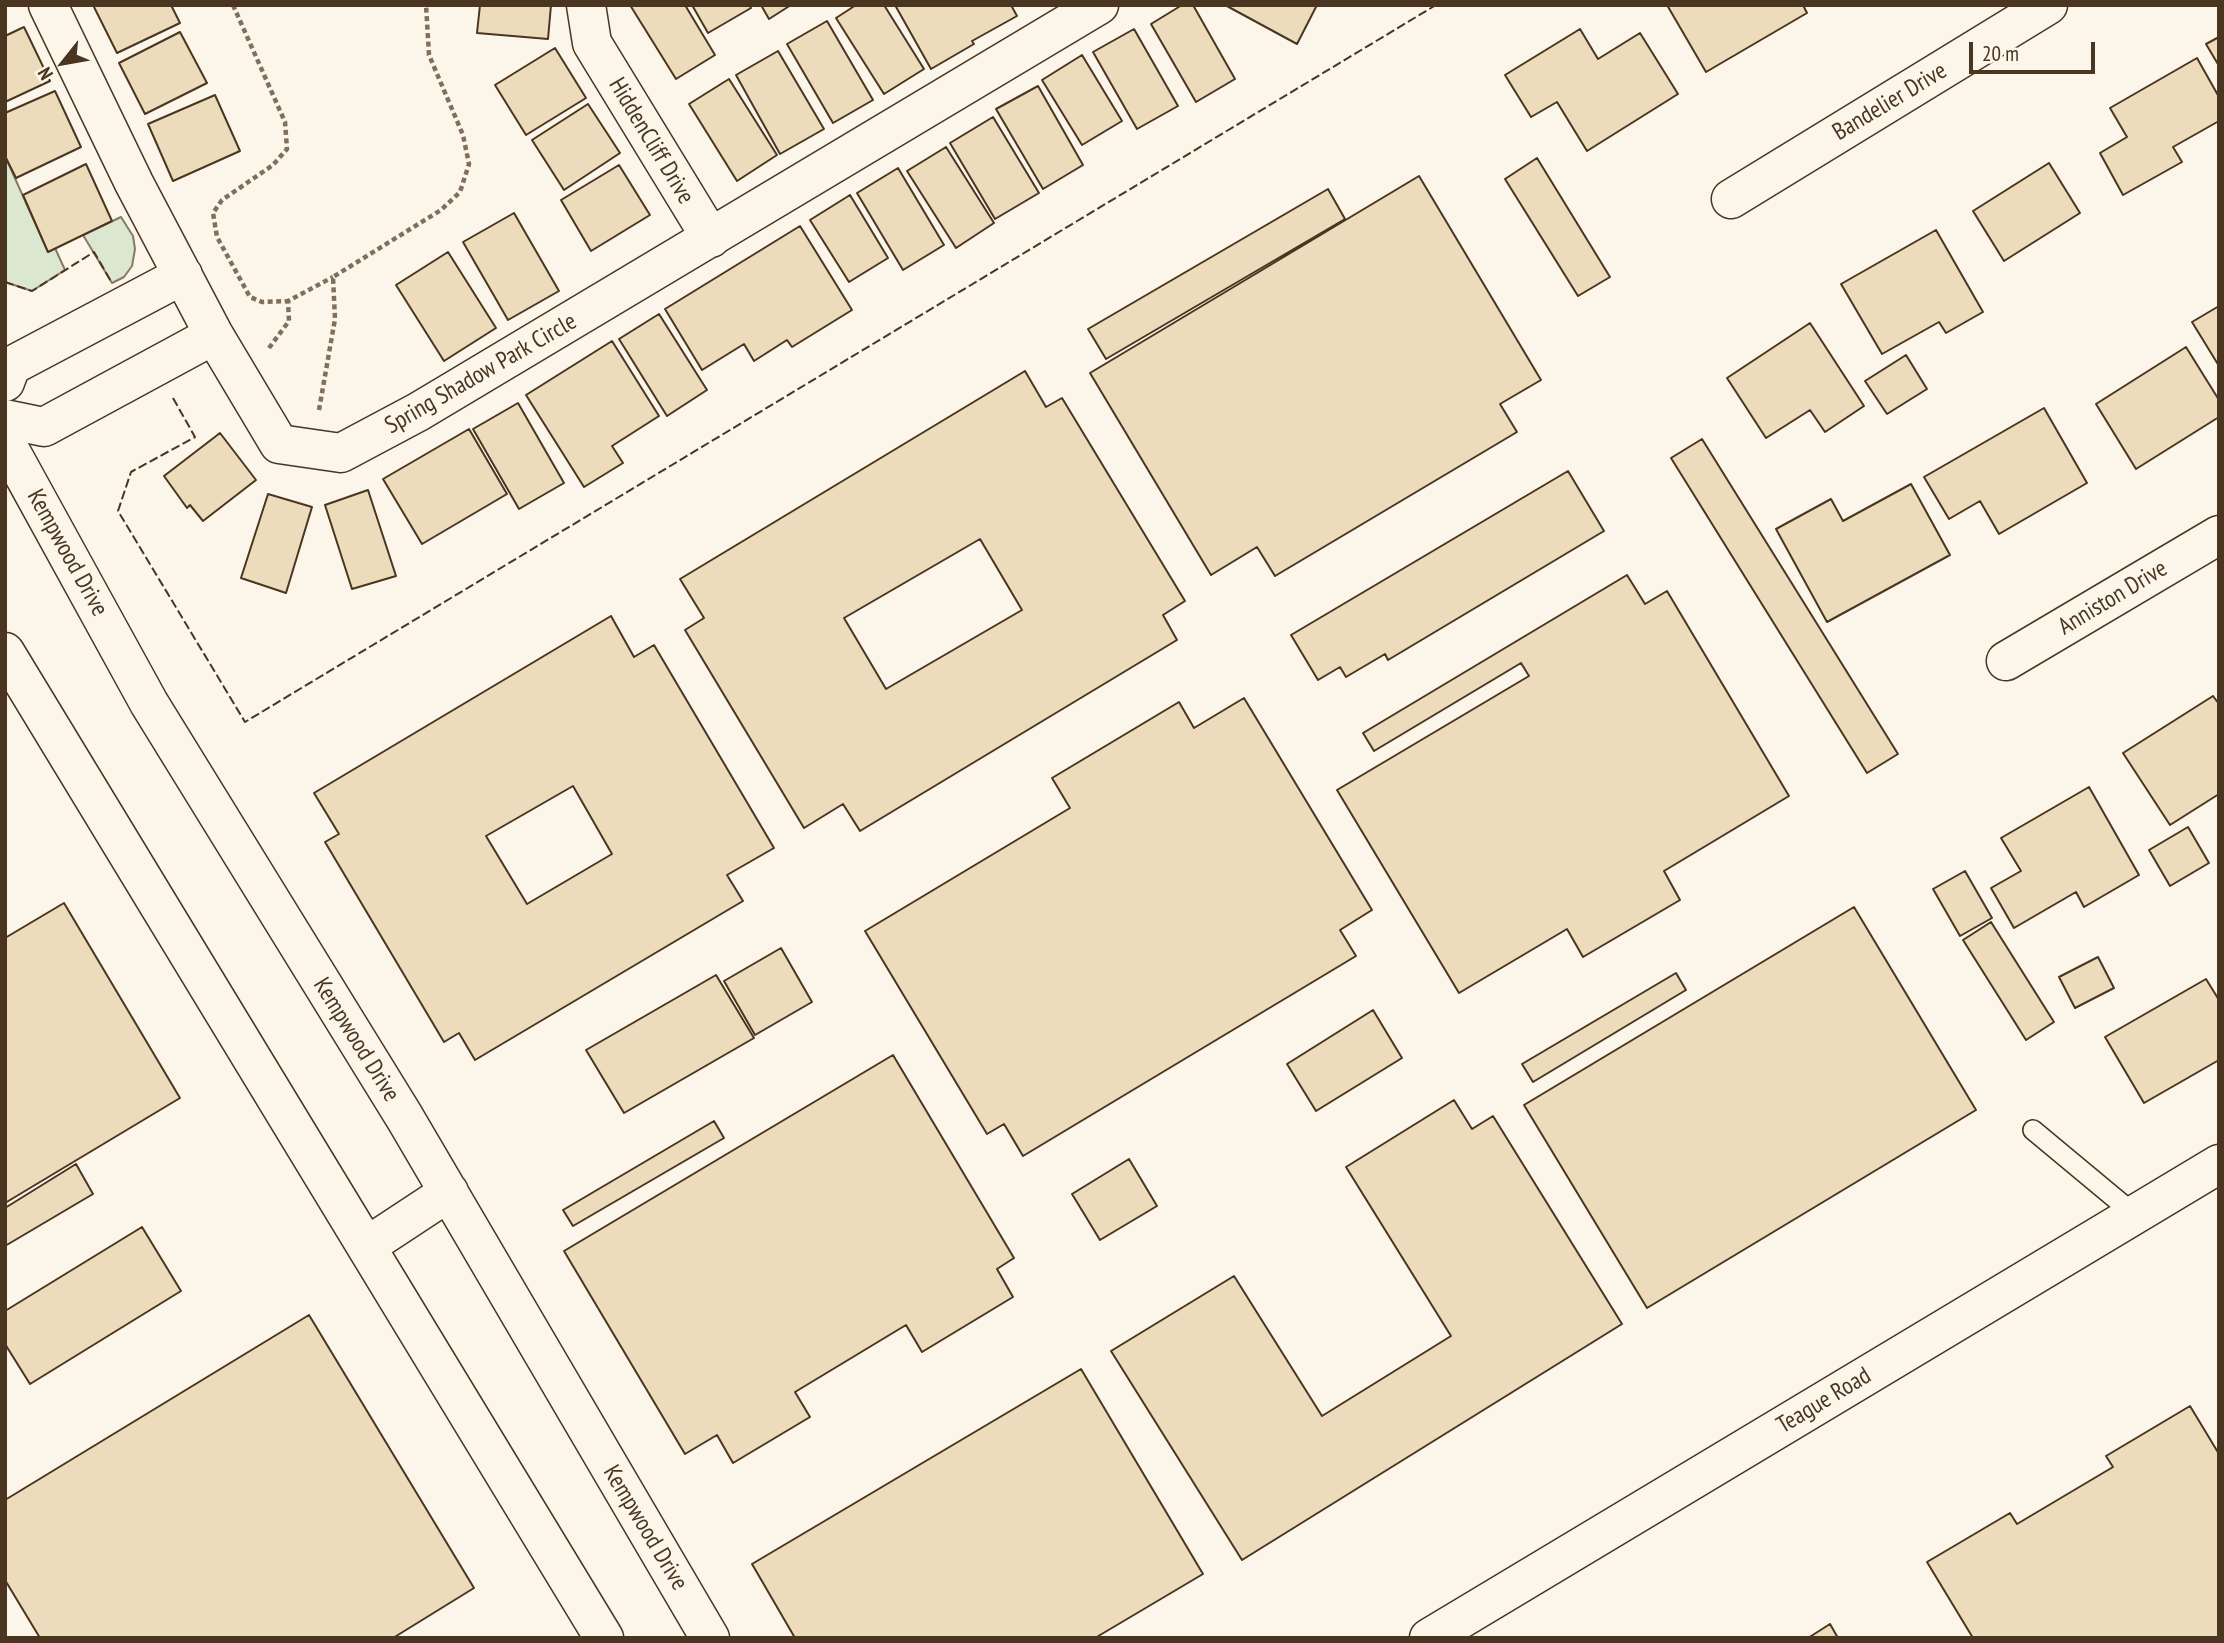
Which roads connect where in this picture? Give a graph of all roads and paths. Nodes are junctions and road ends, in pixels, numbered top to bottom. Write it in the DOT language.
graph roads {
  1 [pos="48,5"];
  2 [pos="233,5"];
  3 [pos="426,5"];
  4 [pos="586,5"];
  5 [pos="1099,5"];
  6 [pos="2048,5"];
  7 [pos="1731,199"];
  8 [pos="711,238"];
  9 [pos="183,275"];
  10 [pos="288,301"];
  11 [pos="214,335"];
  12 [pos="5,382"];
  13 [pos="5,419"];
  14 [pos="5,441"];
  15 [pos="313,449"];
  16 [pos="2219,535"];
  17 [pos="5,652"];
  18 [pos="2006,661"];
  19 [pos="2033,1130"];
  20 [pos="2219,1164"];
  21 [pos="449,1192"];
  22 [pos="2134,1214"];
  23 [pos="367,1246"];
  24 [pos="604,1638"];
  25 [pos="710,1638"];
  26 [pos="1429,1638"];
  1 -- 9 [label="street, Spring Shadow Park Circle"];
  2 -- 10 [label="path"];
  3 -- 15 [label="path"];
  4 -- 8 [label="street, HiddenCliff Drive"];
  5 -- 8 [label="street, Spring Shadow Park Circle"];
  6 -- 7 [label="street, Bandelier Drive"];
  8 -- 15 [label="street, Spring Shadow Park Circle"];
  9 -- 11 [label="street, Spring Shadow Park Circle"];
  9 -- 12 [label="street"];
  11 -- 13 [label="street"];
  11 -- 15 [label="street, Spring Shadow Park Circle"];
  14 -- 21 [label="street, Kempwood Drive"];
  16 -- 18 [label="street, Anniston Drive"];
  17 -- 23 [label="street"];
  19 -- 22 [label="lane"];
  20 -- 22 [label="street, Teague Road"];
  21 -- 23 [label="street"];
  21 -- 25 [label="street, Kempwood Drive"];
  22 -- 26 [label="street, Teague Road"];
  23 -- 24 [label="street"];
}
